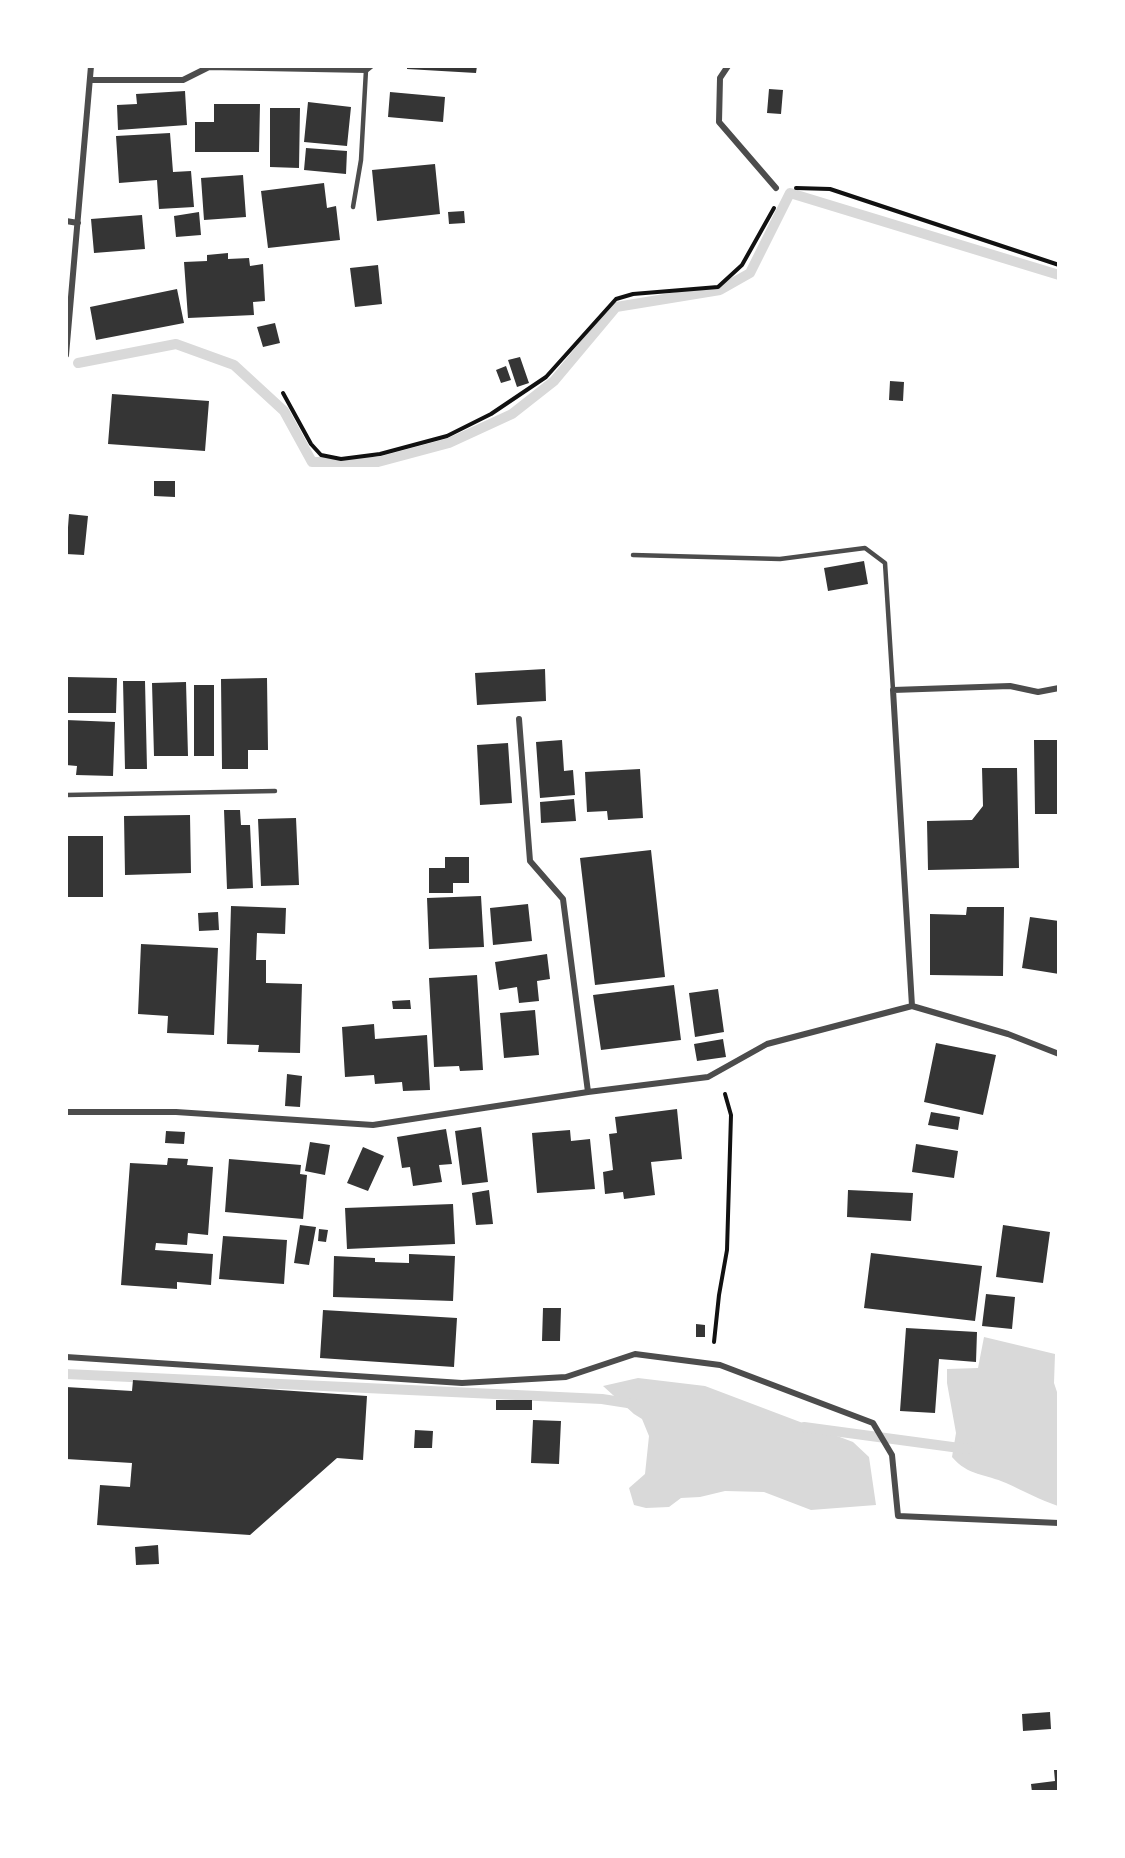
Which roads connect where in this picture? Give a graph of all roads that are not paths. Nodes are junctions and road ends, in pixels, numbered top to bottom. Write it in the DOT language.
graph roads {
  1 [pos="91,66"];
  2 [pos="729,66"];
  3 [pos="369,68"];
  4 [pos="90,80"];
  5 [pos="776,188"];
  6 [pos="353,207"];
  7 [pos="66,221"];
  8 [pos="78,223"];
  9 [pos="66,355"];
  10 [pos="633,555"];
  11 [pos="1059,688"];
  12 [pos="893,690"];
  13 [pos="519,719"];
  14 [pos="275,791"];
  15 [pos="66,795"];
  16 [pos="912,1006"];
  17 [pos="1059,1054"];
  18 [pos="588,1092"];
  19 [pos="66,1112"];
  20 [pos="66,1357"];
  21 [pos="1059,1524"];
  1 -- 4 [label="street"];
  2 -- 5 [label="street"];
  3 -- 4 [label="street"];
  3 -- 6 [label="lane"];
  4 -- 8 [label="street"];
  7 -- 8 [label="street"];
  8 -- 9 [label="street"];
  10 -- 12 [label="lane"];
  11 -- 12 [label="street"];
  12 -- 16 [label="street"];
  13 -- 18 [label="street"];
  14 -- 15 [label="lane"];
  16 -- 17 [label="street"];
  16 -- 18 [label="street"];
  18 -- 19 [label="street"];
  20 -- 21 [label="street"];
}
